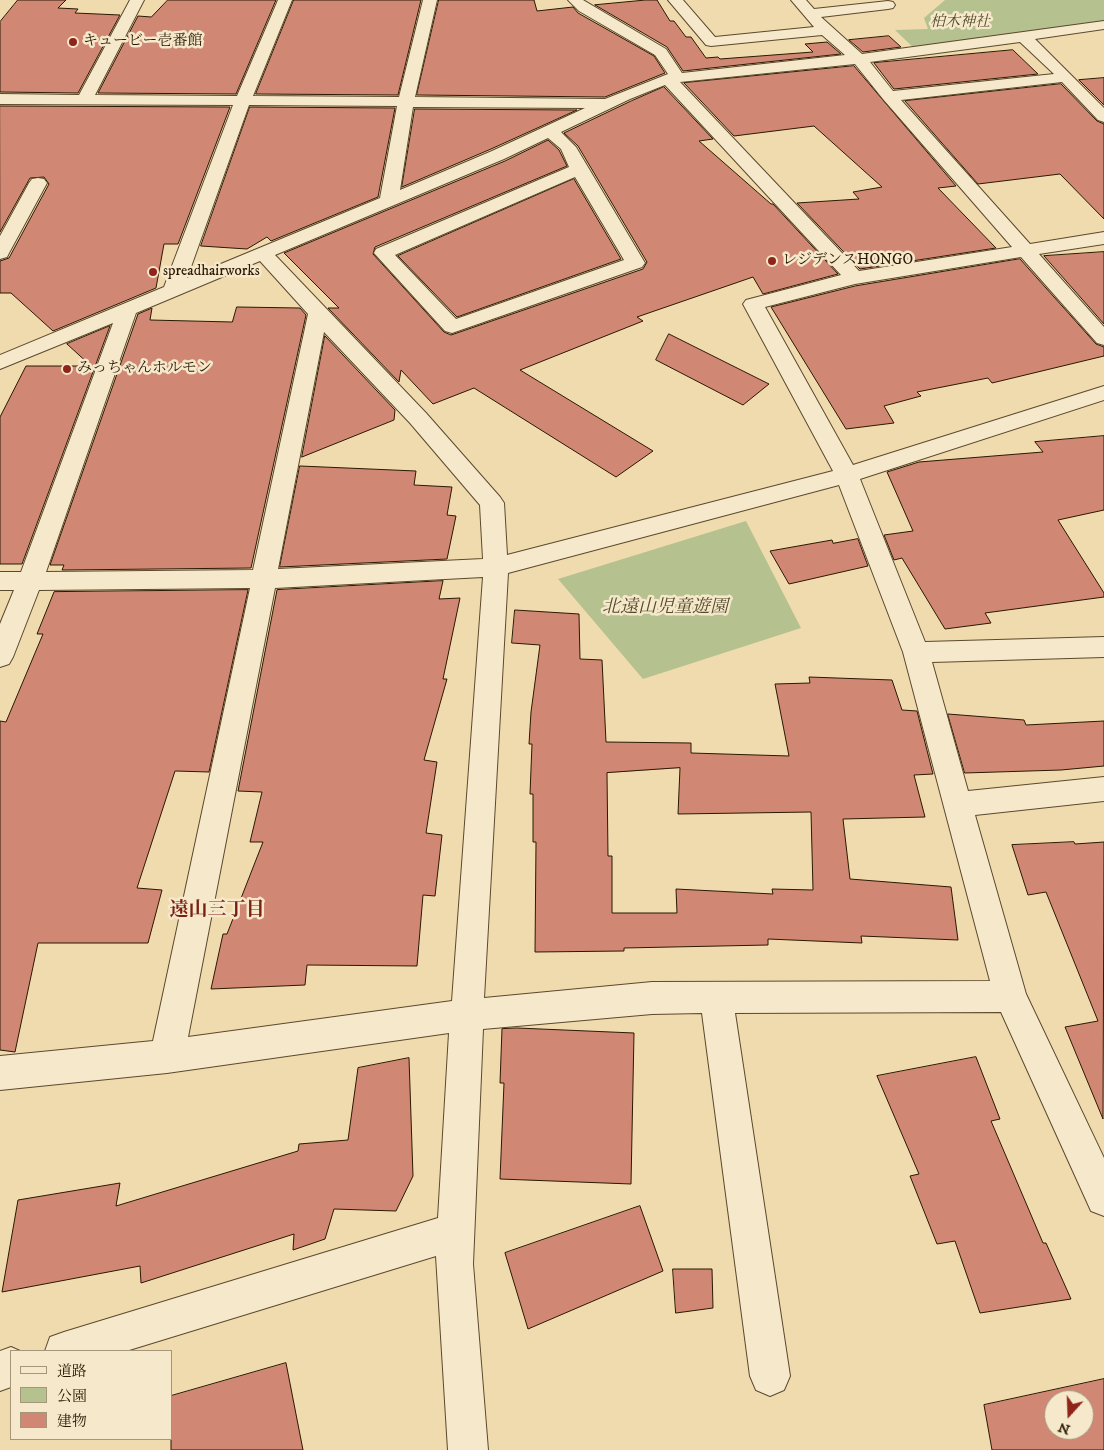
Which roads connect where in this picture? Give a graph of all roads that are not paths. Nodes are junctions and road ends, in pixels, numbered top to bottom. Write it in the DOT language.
graph roads {
  1 [pos="136,0"];
  2 [pos="284,0"];
  3 [pos="430,0"];
  4 [pos="575,0"];
  5 [pos="675,0"];
  6 [pos="798,0"];
  7 [pos="888,5"];
  8 [pos="811,14"];
  9 [pos="1104,25"];
  10 [pos="825,30"];
  11 [pos="1024,37"];
  12 [pos="860,60"];
  13 [pos="1066,76"];
  14 [pos="673,78"];
  15 [pos="889,96"];
  16 [pos="0,99"];
  17 [pos="84,100"];
  18 [pos="243,101"];
  19 [pos="406,102"];
  20 [pos="608,103"];
  21 [pos="1104,117"];
  22 [pos="551,132"];
  23 [pos="579,169"];
  24 [pos="38,183"];
  25 [pos="389,200"];
  26 [pos="1104,238"];
  27 [pos="3,243"];
  28 [pos="1025,249"];
  29 [pos="264,254"];
  30 [pos="854,278"];
  31 [pos="173,290"];
  32 [pos="127,311"];
  33 [pos="318,313"];
  34 [pos="1104,340"];
  35 [pos="0,363"];
  36 [pos="1104,393"];
  37 [pos="847,475"];
  38 [pos="496,567"];
  39 [pos="264,579"];
  40 [pos="0,581"];
  41 [pos="30,581"];
  42 [pos="1104,647"];
  43 [pos="916,652"];
  44 [pos="0,658"];
  45 [pos="1104,789"];
  46 [pos="958,805"];
  47 [pos="1010,996"];
  48 [pos="716,998"];
  49 [pos="467,1015"];
  50 [pos="167,1056"];
  51 [pos="0,1073"];
  52 [pos="1094,1152"];
  53 [pos="1104,1198"];
  54 [pos="456,1231"];
  55 [pos="67,1350"];
  56 [pos="770,1376"];
  57 [pos="468,1450"];
  1 -- 17 [label="street"];
  2 -- 18 [label="street"];
  3 -- 19 [label="street"];
  4 -- 14 [label="street"];
  5 -- 10 [label="street"];
  6 -- 8 [label="street"];
  7 -- 8 [label="street"];
  8 -- 10 [label="street"];
  9 -- 11 [label="street"];
  10 -- 12 [label="street"];
  11 -- 12 [label="street"];
  11 -- 13 [label="street"];
  12 -- 14 [label="street"];
  12 -- 15 [label="street"];
  13 -- 15 [label="street"];
  13 -- 21 [label="street"];
  14 -- 20 [label="street"];
  14 -- 30 [label="street"];
  15 -- 28 [label="street"];
  16 -- 17 [label="street"];
  17 -- 18 [label="street"];
  18 -- 19 [label="street"];
  18 -- 31 [label="street"];
  19 -- 20 [label="street"];
  19 -- 25 [label="street"];
  20 -- 22 [label="street"];
  22 -- 23 [label="street"];
  22 -- 25 [label="street"];
  23 -- 23 [label="street"];
  24 -- 27 [label="street"];
  25 -- 29 [label="street"];
  26 -- 28 [label="street"];
  28 -- 30 [label="street"];
  28 -- 34 [label="street"];
  29 -- 31 [label="street"];
  29 -- 33 [label="street"];
  30 -- 37 [label="street"];
  31 -- 32 [label="street"];
  32 -- 35 [label="street"];
  32 -- 41 [label="street"];
  33 -- 38 [label="street"];
  33 -- 39 [label="street"];
  36 -- 37 [label="street"];
  37 -- 38 [label="street"];
  37 -- 43 [label="street"];
  38 -- 39 [label="street"];
  38 -- 49 [label="street"];
  39 -- 41 [label="street"];
  39 -- 50 [label="street"];
  40 -- 41 [label="street"];
  41 -- 44 [label="street"];
  42 -- 43 [label="street"];
  43 -- 46 [label="street"];
  45 -- 46 [label="street"];
  46 -- 47 [label="street"];
  47 -- 48 [label="street"];
  47 -- 52 [label="street"];
  48 -- 49 [label="street"];
  48 -- 56 [label="street"];
  49 -- 50 [label="street"];
  49 -- 54 [label="street"];
  50 -- 51 [label="street"];
  52 -- 53 [label="street"];
  54 -- 55 [label="street"];
  54 -- 57 [label="street"];
}
